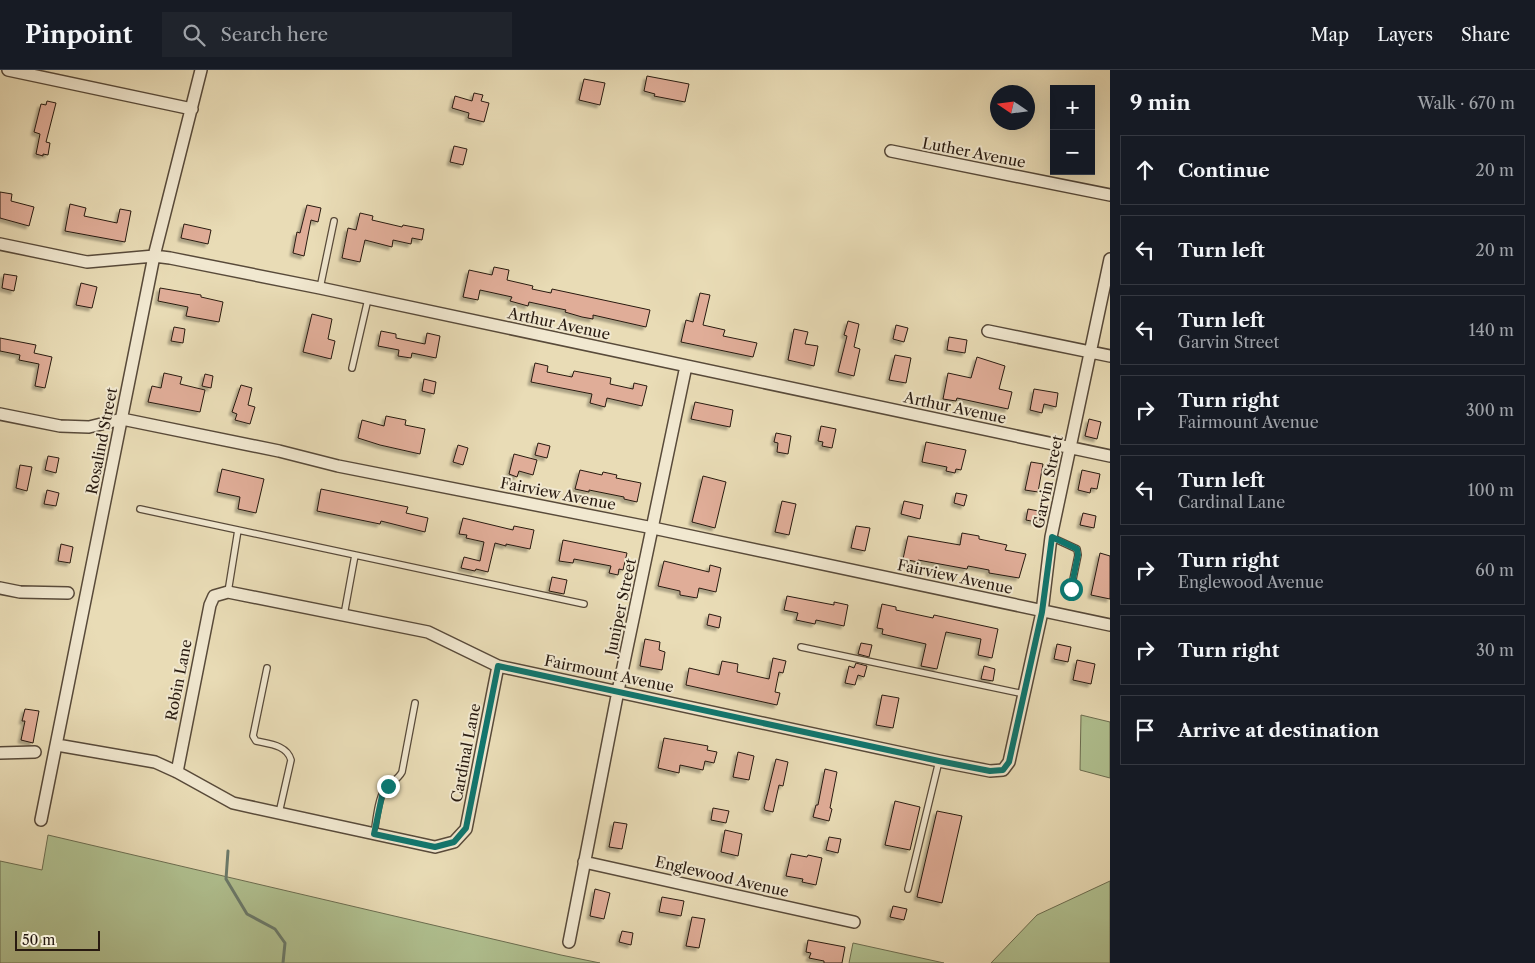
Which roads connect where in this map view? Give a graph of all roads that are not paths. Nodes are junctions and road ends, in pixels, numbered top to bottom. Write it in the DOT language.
graph roads {
  1 [pos="8,70"];
  2 [pos="201,70"];
  3 [pos="192,109"];
  4 [pos="891,151"];
  5 [pos="1110,195"];
  6 [pos="334,221"];
  7 [pos="0,244"];
  8 [pos="154,256"];
  9 [pos="1110,259"];
  10 [pos="320,288"];
  11 [pos="368,298"];
  12 [pos="988,331"];
  13 [pos="1091,352"];
  14 [pos="1110,356"];
  15 [pos="686,366"];
  16 [pos="352,368"];
  17 [pos="0,414"];
  18 [pos="122,419"];
  19 [pos="1070,448"];
  20 [pos="1110,456"];
  21 [pos="140,509"];
  22 [pos="653,528"];
  23 [pos="238,530"];
  24 [pos="1052,537"];
  25 [pos="355,555"];
  26 [pos="0,588"];
  27 [pos="1071,589"];
  28 [pos="228,592"];
  29 [pos="68,593"];
  30 [pos="214,596"];
  31 [pos="584,604"];
  32 [pos="1042,612"];
  33 [pos="344,615"];
  34 [pos="1110,625"];
  35 [pos="801,647"];
  36 [pos="498,666"];
  37 [pos="267,668"];
  38 [pos="618,691"];
  39 [pos="1024,694"];
  40 [pos="415,703"];
  41 [pos="57,745"];
  42 [pos="35,752"];
  43 [pos="0,753"];
  44 [pos="939,761"];
  45 [pos="1003,770"];
  46 [pos="176,772"];
  47 [pos="279,813"];
  48 [pos="41,820"];
  49 [pos="374,834"];
  50 [pos="584,862"];
  51 [pos="908,889"];
  52 [pos="854,922"];
  53 [pos="569,942"];
  1 -- 3 [label="street"];
  2 -- 3 [label="street, Rosalind Street"];
  3 -- 8 [label="street, Rosalind Street"];
  4 -- 5 [label="street, Luther Avenue"];
  6 -- 10 [label="lane"];
  7 -- 8 [label="street, Arthur Avenue"];
  8 -- 10 [label="street, Arthur Avenue"];
  8 -- 18 [label="street, Rosalind Street"];
  9 -- 13 [label="street, Garvin Street"];
  10 -- 11 [label="street, Arthur Avenue"];
  11 -- 15 [label="street, Arthur Avenue"];
  11 -- 16 [label="lane"];
  12 -- 13 [label="street"];
  13 -- 14 [label="street"];
  13 -- 19 [label="street, Garvin Street"];
  15 -- 19 [label="street, Arthur Avenue"];
  15 -- 22 [label="street, Juniper Street"];
  17 -- 18 [label="street, Fairview Avenue"];
  18 -- 22 [label="street, Fairview Avenue"];
  18 -- 41 [label="street, Rosalind Street"];
  19 -- 20 [label="street, Arthur Avenue"];
  19 -- 24 [label="street, Garvin Street"];
  21 -- 23 [label="lane"];
  22 -- 32 [label="street, Fairview Avenue"];
  22 -- 38 [label="street, Juniper Street"];
  23 -- 25 [label="lane"];
  23 -- 28 [label="lane"];
  24 -- 27 [label="lane"];
  24 -- 32 [label="street, Garvin Street"];
  25 -- 31 [label="lane"];
  25 -- 33 [label="lane"];
  26 -- 29 [label="street"];
  28 -- 30 [label="street, Fairmount Avenue"];
  28 -- 33 [label="street, Fairmount Avenue"];
  30 -- 46 [label="street, Robin Lane"];
  32 -- 34 [label="street, Fairview Avenue"];
  32 -- 39 [label="street, Garvin Street"];
  33 -- 36 [label="street, Fairmount Avenue"];
  35 -- 39 [label="lane"];
  36 -- 38 [label="street, Fairmount Avenue"];
  36 -- 49 [label="street, Cardinal Lane"];
  37 -- 47 [label="lane"];
  38 -- 44 [label="street, Fairmount Avenue"];
  38 -- 50 [label="street, Juniper Street"];
  39 -- 45 [label="street, Garvin Street"];
  40 -- 49 [label="lane"];
  41 -- 46 [label="street"];
  41 -- 48 [label="street, Rosalind Street"];
  42 -- 43 [label="street"];
  44 -- 45 [label="street, Fairmount Avenue"];
  44 -- 51 [label="lane"];
  46 -- 47 [label="street"];
  47 -- 49 [label="street"];
  50 -- 52 [label="street, Englewood Avenue"];
  50 -- 53 [label="street, Juniper Street"];
}
